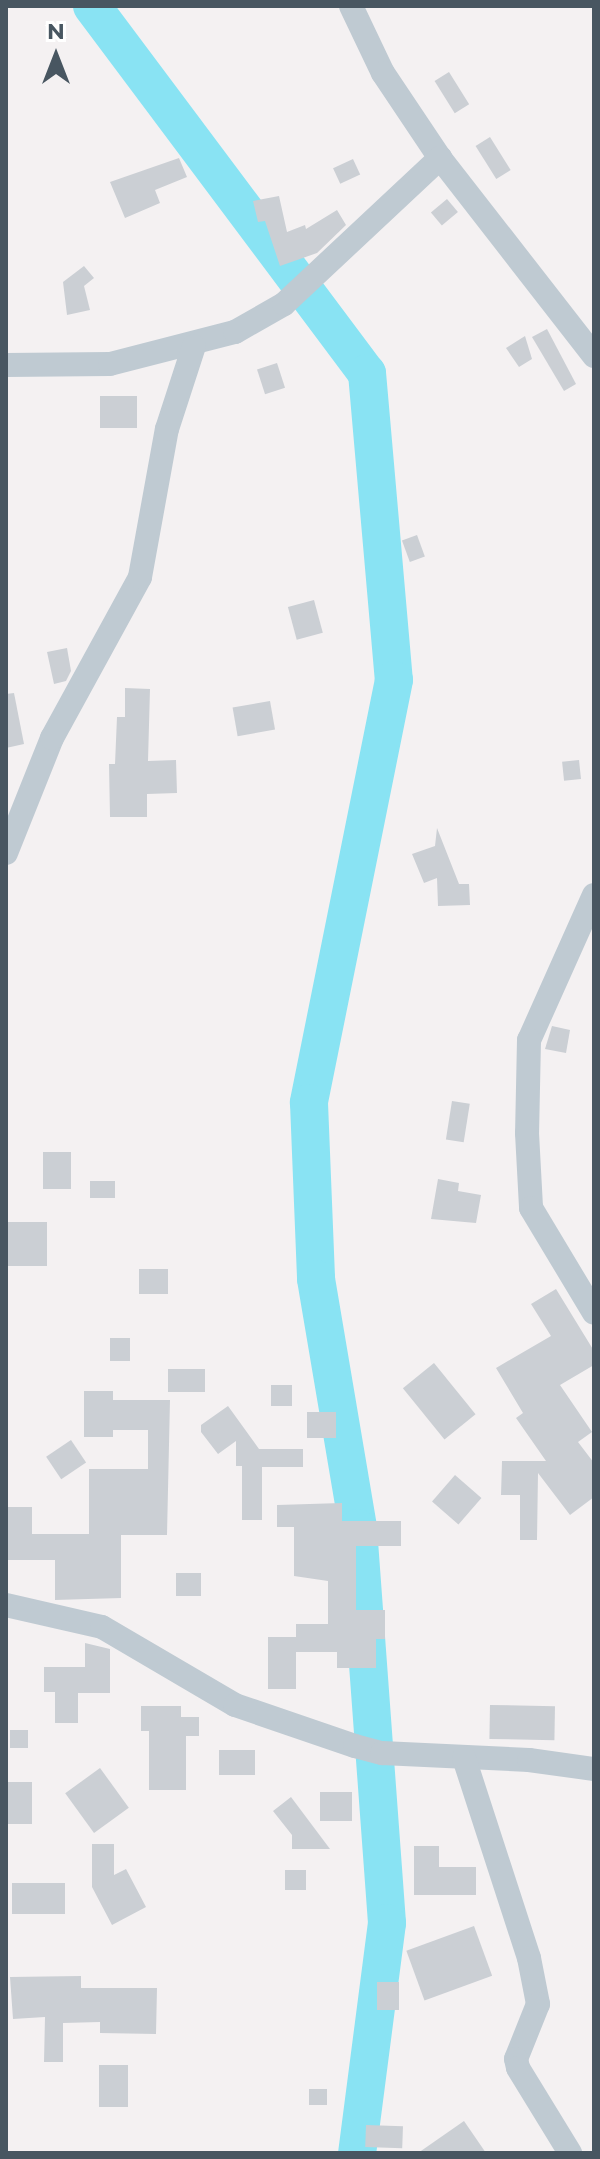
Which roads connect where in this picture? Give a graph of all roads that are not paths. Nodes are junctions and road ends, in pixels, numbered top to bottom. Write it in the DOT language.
graph roads {
  1 [pos="351,6"];
  2 [pos="440,158"];
  3 [pos="194,346"];
  4 [pos="594,356"];
  5 [pos="6,365"];
  6 [pos="6,853"];
  7 [pos="594,895"];
  8 [pos="594,1313"];
  9 [pos="6,1605"];
  10 [pos="464,1758"];
  11 [pos="594,1769"];
  12 [pos="570,2153"];
  1 -- 2 [label="street"];
  2 -- 3 [label="street"];
  2 -- 4 [label="street"];
  3 -- 5 [label="street"];
  3 -- 6 [label="street"];
  7 -- 8 [label="street"];
  9 -- 10 [label="street"];
  10 -- 11 [label="street"];
  10 -- 12 [label="street"];
}
